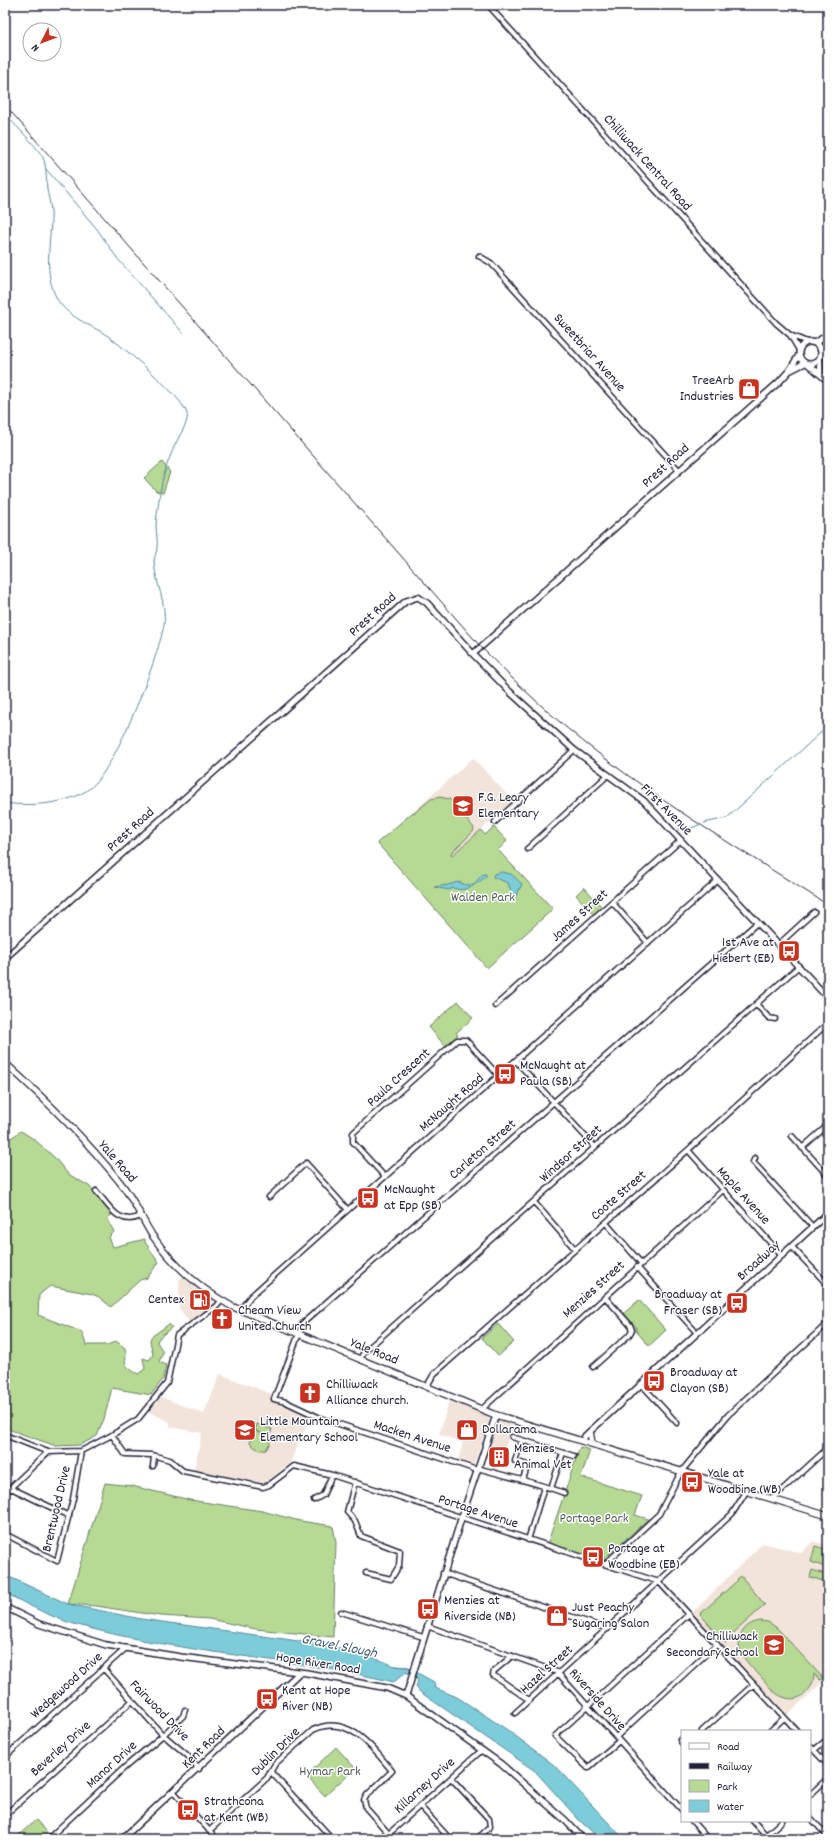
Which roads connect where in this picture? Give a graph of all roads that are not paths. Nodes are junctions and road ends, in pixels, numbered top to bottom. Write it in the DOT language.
graph roads {
  1 [pos="488,5"];
  2 [pos="479,256"];
  3 [pos="790,335"];
  4 [pos="828,335"];
  5 [pos="828,341"];
  6 [pos="807,342"];
  7 [pos="814,343"];
  8 [pos="821,351"];
  9 [pos="799,352"];
  10 [pos="820,358"];
  11 [pos="807,363"];
  12 [pos="789,371"];
  13 [pos="821,374"];
  14 [pos="828,382"];
  15 [pos="679,470"];
  16 [pos="473,654"];
  17 [pos="574,750"];
  18 [pos="608,775"];
  19 [pos="495,822"];
  20 [pos="680,841"];
  21 [pos="527,849"];
  22 [pos="717,881"];
  23 [pos="612,902"];
  24 [pos="814,912"];
  25 [pos="757,923"];
  26 [pos="648,942"];
  27 [pos="778,944"];
  28 [pos="5,958"];
  29 [pos="798,967"];
  30 [pos="828,998"];
  31 [pos="756,1004"];
  32 [pos="495,1006"];
  33 [pos="775,1018"];
  34 [pos="828,1023"];
  35 [pos="516,1061"];
  36 [pos="5,1063"];
  37 [pos="498,1076"];
  38 [pos="554,1102"];
  39 [pos="828,1125"];
  40 [pos="792,1136"];
  41 [pos="595,1147"];
  42 [pos="802,1148"];
  43 [pos="688,1150"];
  44 [pos="755,1158"];
  45 [pos="828,1176"];
  46 [pos="385,1177"];
  47 [pos="722,1190"];
  48 [pos="96,1191"];
  49 [pos="269,1197"];
  50 [pos="534,1202"];
  51 [pos="348,1210"];
  52 [pos="828,1213"];
  53 [pos="141,1216"];
  54 [pos="606,1223"];
  55 [pos="813,1227"];
  56 [pos="792,1247"];
  57 [pos="575,1249"];
  58 [pos="782,1256"];
  59 [pos="641,1263"];
  60 [pos="637,1267"];
  61 [pos="828,1285"];
  62 [pos="605,1297"];
  63 [pos="222,1301"];
  64 [pos="240,1310"];
  65 [pos="828,1323"];
  66 [pos="697,1333"];
  67 [pos="298,1334"];
  68 [pos="360,1359"];
  69 [pos="593,1367"];
  70 [pos="641,1384"];
  71 [pos="427,1386"];
  72 [pos="482,1409"];
  73 [pos="496,1415"];
  74 [pos="318,1417"];
  75 [pos="677,1423"];
  76 [pos="590,1432"];
  77 [pos="5,1435"];
  78 [pos="112,1435"];
  79 [pos="512,1437"];
  80 [pos="522,1440"];
  81 [pos="583,1441"];
  82 [pos="592,1443"];
  83 [pos="828,1448"];
  84 [pos="81,1451"];
  85 [pos="48,1452"];
  86 [pos="563,1453"];
  87 [pos="154,1456"];
  88 [pos="574,1456"];
  89 [pos="153,1466"];
  90 [pos="478,1469"];
  91 [pos="681,1472"];
  92 [pos="332,1475"];
  93 [pos="523,1479"];
  94 [pos="355,1482"];
  95 [pos="544,1486"];
  96 [pos="11,1488"];
  97 [pos="551,1488"];
  98 [pos="746,1492"];
  99 [pos="5,1493"];
  100 [pos="564,1494"];
  101 [pos="772,1499"];
  102 [pos="314,1500"];
  103 [pos="69,1516"];
  104 [pos="828,1516"];
  105 [pos="461,1519"];
  106 [pos="5,1534"];
  107 [pos="528,1540"];
  108 [pos="605,1564"];
  109 [pos="366,1573"];
  110 [pos="443,1573"];
  111 [pos="659,1582"];
  112 [pos="5,1607"];
  113 [pos="341,1612"];
  114 [pos="689,1614"];
  115 [pos="427,1626"];
  116 [pos="608,1629"];
  117 [pos="423,1637"];
  118 [pos="717,1644"];
  119 [pos="125,1648"];
  120 [pos="512,1656"];
  121 [pos="103,1668"];
  122 [pos="300,1672"];
  123 [pos="559,1673"];
  124 [pos="754,1684"];
  125 [pos="406,1693"];
  126 [pos="132,1700"];
  127 [pos="529,1700"];
  128 [pos="588,1706"];
  129 [pos="184,1710"];
  130 [pos="515,1713"];
  131 [pos="784,1718"];
  132 [pos="703,1730"];
  133 [pos="771,1730"];
  134 [pos="795,1730"];
  135 [pos="163,1735"];
  136 [pos="618,1739"];
  137 [pos="828,1739"];
  138 [pos="811,1747"];
  139 [pos="482,1750"];
  140 [pos="814,1750"];
  141 [pos="5,1757"];
  142 [pos="828,1765"];
  143 [pos="199,1768"];
  144 [pos="270,1771"];
  145 [pos="451,1778"];
  146 [pos="828,1778"];
  147 [pos="174,1792"];
  148 [pos="811,1794"];
  149 [pos="420,1806"];
  150 [pos="681,1809"];
  151 [pos="5,1815"];
  152 [pos="811,1818"];
  153 [pos="693,1822"];
  154 [pos="754,1822"];
  155 [pos="781,1822"];
  156 [pos="209,1830"];
  157 [pos="389,1834"];
  158 [pos="766,1835"];
  159 [pos="53,1837"];
  160 [pos="828,1837"];
  161 [pos="122,1839"];
  162 [pos="216,1839"];
  163 [pos="322,1839"];
  164 [pos="384,1839"];
  165 [pos="450,1839"];
  166 [pos="477,1839"];
  167 [pos="583,1839"];
  168 [pos="708,1839"];
  169 [pos="762,1839"];
  1 -- 3 [label="street, Chilliwack Central Road"];
  2 -- 15 [label="street, Sweetbriar Avenue"];
  3 -- 6 [label="street, Chilliwack Central Road"];
  3 -- 9 [label="street, Chilliwack Central Road"];
  4 -- 7 [label="street"];
  5 -- 8 [label="street"];
  6 -- 7 [label="street"];
  6 -- 9 [label="street"];
  7 -- 8 [label="street"];
  8 -- 10 [label="street"];
  9 -- 11 [label="street"];
  9 -- 12 [label="street, Prest Road"];
  10 -- 11 [label="street"];
  10 -- 13 [label="street"];
  11 -- 12 [label="street, Prest Road"];
  11 -- 13 [label="street"];
  12 -- 15 [label="street, Prest Road"];
  13 -- 14 [label="street"];
  15 -- 16 [label="street, Prest Road"];
  16 -- 17 [label="street, First Avenue"];
  16 -- 28 [label="street, Prest Road"];
  17 -- 18 [label="street, First Avenue"];
  17 -- 19 [label="street"];
  18 -- 20 [label="street, First Avenue"];
  18 -- 21 [label="street"];
  20 -- 22 [label="street, First Avenue"];
  20 -- 23 [label="street, James Street"];
  22 -- 25 [label="street, First Avenue"];
  22 -- 26 [label="street, McNaught Road"];
  23 -- 26 [label="street"];
  23 -- 32 [label="street, James Street"];
  24 -- 27 [label="street"];
  25 -- 27 [label="street, First Avenue"];
  25 -- 38 [label="street, Carleton Street"];
  26 -- 35 [label="street, McNaught Road"];
  27 -- 29 [label="street, First Avenue"];
  29 -- 30 [label="street, First Avenue"];
  29 -- 31 [label="street, Windsor Street"];
  31 -- 33 [label="street"];
  31 -- 41 [label="street, Windsor Street"];
  34 -- 43 [label="street, Coote Street"];
  35 -- 37 [label="street, McNaught Road"];
  35 -- 38 [label="street"];
  36 -- 53 [label="main road, Yale Road"];
  37 -- 46 [label="street, McNaught Road"];
  37 -- 46 [label="street, Paula Crescent"];
  38 -- 41 [label="street"];
  38 -- 67 [label="street, Carleton Street"];
  39 -- 42 [label="street"];
  40 -- 42 [label="street"];
  41 -- 50 [label="street, Windsor Street"];
  42 -- 45 [label="street"];
  43 -- 47 [label="street, Maple Avenue"];
  43 -- 54 [label="street, Coote Street"];
  44 -- 55 [label="street"];
  46 -- 51 [label="street, McNaught Road"];
  47 -- 58 [label="street, Maple Avenue"];
  47 -- 59 [label="street, Menzies Street"];
  48 -- 53 [label="street"];
  49 -- 51 [label="street"];
  50 -- 57 [label="street"];
  50 -- 68 [label="street, Windsor Street"];
  51 -- 64 [label="street, McNaught Road"];
  52 -- 55 [label="street, Broadway"];
  53 -- 63 [label="main road, Yale Road"];
  54 -- 57 [label="street, Coote Street"];
  54 -- 59 [label="street"];
  55 -- 56 [label="street, Broadway"];
  56 -- 58 [label="street, Broadway"];
  56 -- 61 [label="street"];
  57 -- 71 [label="street, Coote Street"];
  58 -- 66 [label="street, Broadway"];
  59 -- 60 [label="street, Menzies Street"];
  60 -- 62 [label="street, Menzies Street"];
  60 -- 66 [label="street"];
  62 -- 69 [label="street"];
  62 -- 72 [label="street, Menzies Street"];
  63 -- 64 [label="main road, Yale Road"];
  63 -- 78 [label="street"];
  64 -- 67 [label="main road, Yale Road"];
  65 -- 91 [label="street"];
  66 -- 70 [label="street, Broadway"];
  67 -- 68 [label="main road, Yale Road"];
  67 -- 74 [label="street, Carleton Street"];
  68 -- 71 [label="main road, Yale Road"];
  70 -- 75 [label="street"];
  70 -- 76 [label="street, Broadway"];
  71 -- 72 [label="main road, Yale Road"];
  72 -- 73 [label="main road, Yale Road"];
  73 -- 81 [label="main road, Yale Road"];
  73 -- 90 [label="street"];
  74 -- 90 [label="street, Macken Avenue"];
  76 -- 81 [label="street, Broadway"];
  76 -- 82 [label="main road"];
  77 -- 85 [label="street"];
  78 -- 84 [label="street"];
  78 -- 87 [label="street, Portage Avenue"];
  79 -- 80 [label="street"];
  80 -- 86 [label="street"];
  80 -- 93 [label="street"];
  81 -- 82 [label="main road, Yale Road"];
  82 -- 91 [label="main road, Yale Road"];
  83 -- 101 [label="street"];
  84 -- 85 [label="street"];
  84 -- 103 [label="street, Brentwood Drive"];
  85 -- 96 [label="street"];
  86 -- 88 [label="street"];
  86 -- 97 [label="street"];
  87 -- 89 [label="street"];
  87 -- 92 [label="street, Portage Avenue"];
  90 -- 93 [label="street, Macken Avenue"];
  90 -- 105 [label="street"];
  91 -- 98 [label="main road, Yale Road"];
  91 -- 108 [label="street"];
  92 -- 94 [label="street, Portage Avenue"];
  92 -- 102 [label="street"];
  93 -- 95 [label="street, Macken Avenue"];
  94 -- 105 [label="street, Portage Avenue"];
  94 -- 109 [label="street"];
  95 -- 97 [label="street, Macken Avenue"];
  95 -- 107 [label="street"];
  96 -- 99 [label="street"];
  96 -- 103 [label="street"];
  97 -- 100 [label="street, Macken Avenue"];
  98 -- 101 [label="main road, Yale Road"];
  98 -- 111 [label="street, Hazel Street"];
  101 -- 104 [label="main road, Yale Road"];
  103 -- 106 [label="street, Brentwood Drive"];
  105 -- 107 [label="street, Portage Avenue"];
  105 -- 110 [label="street"];
  107 -- 108 [label="street, Portage Avenue"];
  108 -- 111 [label="street, Portage Avenue"];
  110 -- 115 [label="street"];
  110 -- 116 [label="street"];
  111 -- 114 [label="street, Portage Avenue"];
  111 -- 116 [label="street, Hazel Street"];
  112 -- 119 [label="street, Hope River Road"];
  113 -- 117 [label="street"];
  114 -- 118 [label="street, Portage Avenue"];
  114 -- 128 [label="street"];
  115 -- 117 [label="street"];
  115 -- 120 [label="street, Riverside Drive"];
  116 -- 123 [label="street, Hazel Street"];
  117 -- 125 [label="street"];
  118 -- 124 [label="street, Portage Avenue"];
  118 -- 136 [label="street"];
  119 -- 121 [label="street, Wedgewood Drive"];
  119 -- 122 [label="street, Hope River Road"];
  120 -- 123 [label="street, Riverside Drive"];
  120 -- 127 [label="street"];
  121 -- 126 [label="street, Fairwood Drive"];
  121 -- 141 [label="street, Wedgewood Drive"];
  122 -- 125 [label="street, Hope River Road"];
  122 -- 143 [label="street, Kent Road"];
  123 -- 127 [label="street, Hazel Street"];
  123 -- 128 [label="street, Riverside Drive"];
  124 -- 131 [label="street, Portage Avenue"];
  124 -- 132 [label="street"];
  125 -- 139 [label="street, Hope River Road"];
  126 -- 135 [label="street, Fairwood Drive"];
  126 -- 151 [label="street, Beverley Drive"];
  127 -- 130 [label="street, Hazel Street"];
  128 -- 136 [label="street, Riverside Drive"];
  128 -- 136 [label="street"];
  129 -- 135 [label="street, Manor Drive"];
  131 -- 133 [label="street"];
  131 -- 134 [label="street, Portage Avenue"];
  135 -- 143 [label="street, Fairwood Drive"];
  135 -- 159 [label="street, Manor Drive"];
  136 -- 150 [label="street, Riverside Drive"];
  137 -- 140 [label="street"];
  138 -- 140 [label="street"];
  139 -- 145 [label="street, Killarney Drive"];
  139 -- 167 [label="street, Hope River Road"];
  140 -- 142 [label="street"];
  143 -- 147 [label="street, Kent Road"];
  144 -- 156 [label="street, Dublin Drive"];
  144 -- 157 [label="street, Dublin Drive"];
  144 -- 163 [label="street"];
  145 -- 149 [label="street, Killarney Drive"];
  145 -- 166 [label="street"];
  146 -- 148 [label="street"];
  147 -- 156 [label="street"];
  147 -- 161 [label="street, Kent Road"];
  149 -- 157 [label="street, Killarney Drive"];
  149 -- 165 [label="street"];
  152 -- 160 [label="street"];
  153 -- 168 [label="street"];
  154 -- 158 [label="street"];
  155 -- 158 [label="street"];
  156 -- 162 [label="street"];
  157 -- 164 [label="street, Killarney Drive"];
  158 -- 169 [label="street"];
}
